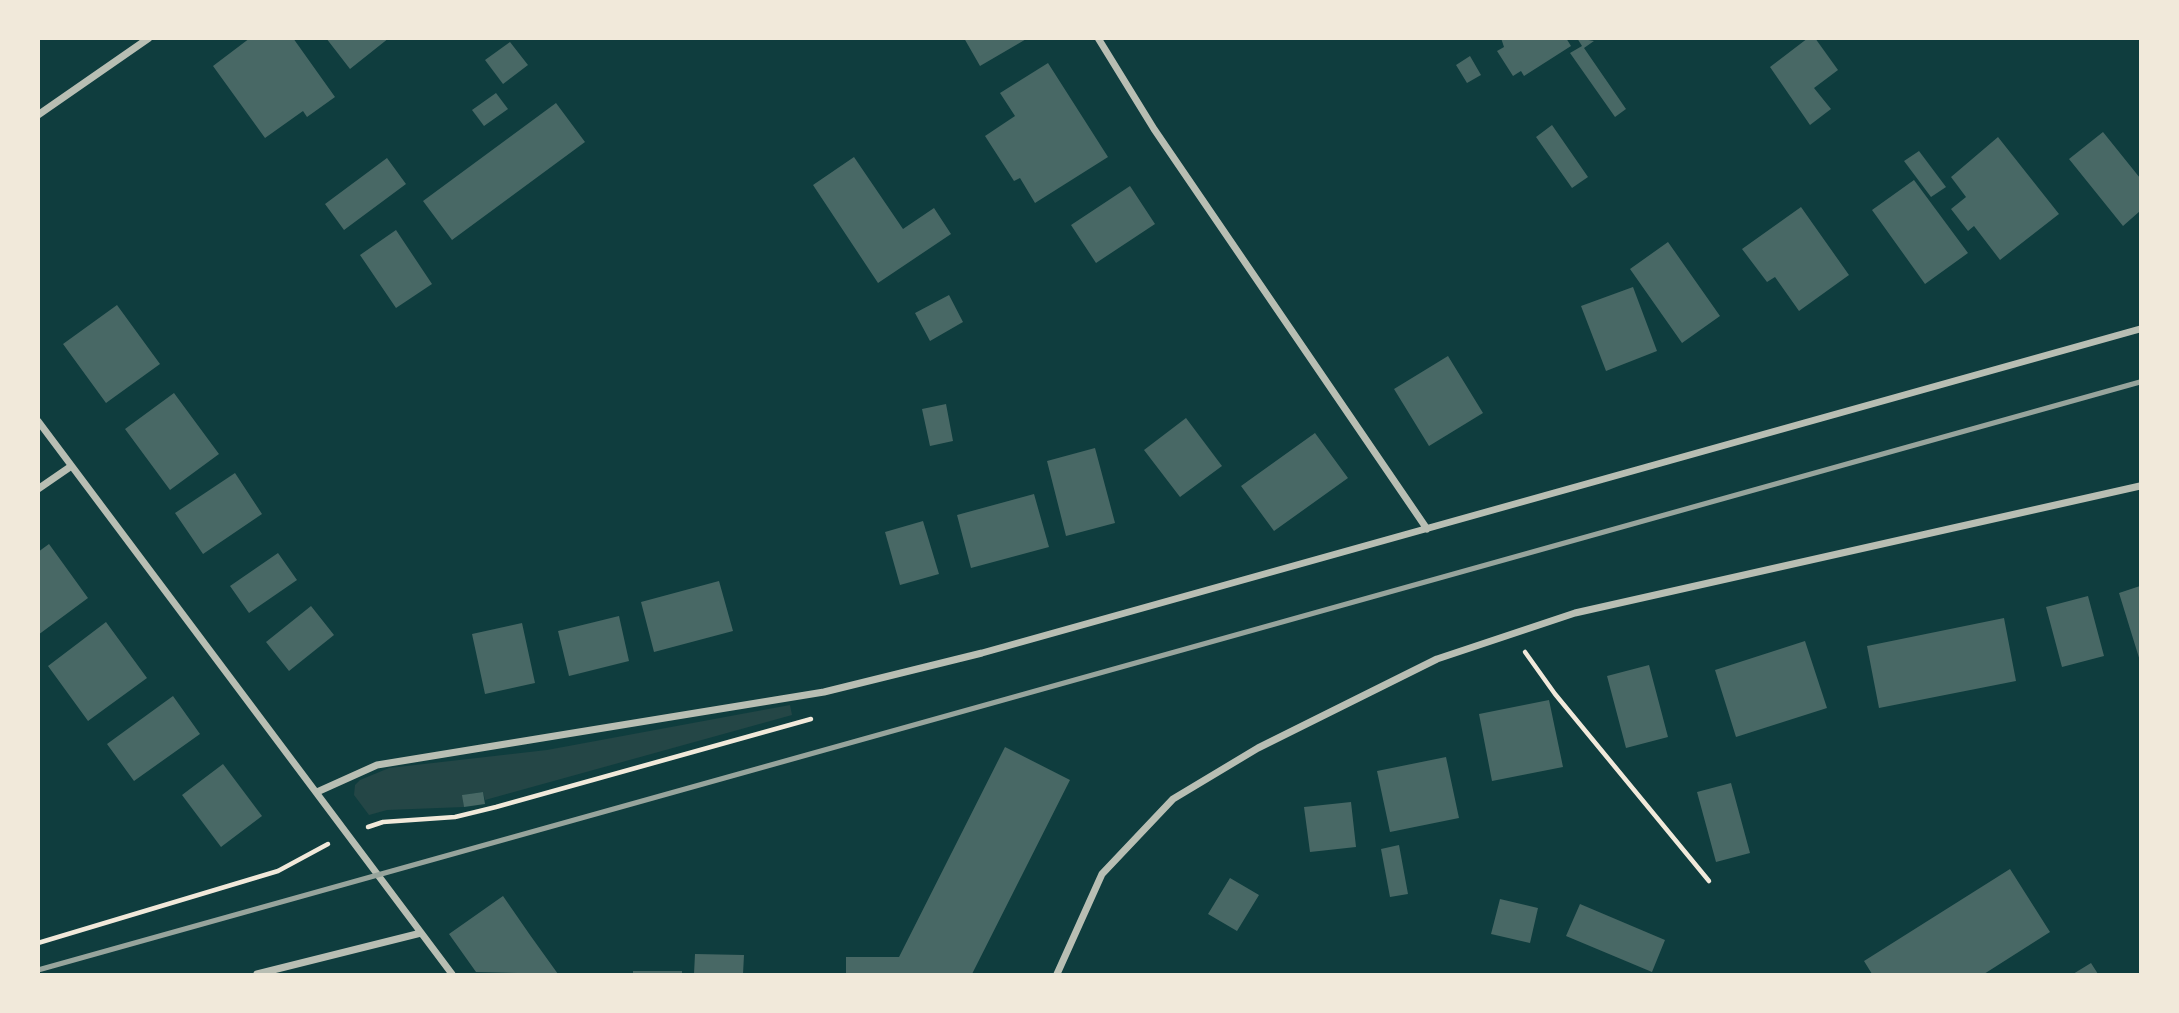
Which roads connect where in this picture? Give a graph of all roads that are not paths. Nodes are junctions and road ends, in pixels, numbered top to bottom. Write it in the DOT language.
graph roads {
  1 [pos="149,38"];
  2 [pos="1098,38"];
  3 [pos="38,115"];
  4 [pos="2140,329"];
  5 [pos="38,421"];
  6 [pos="69,467"];
  7 [pos="2140,486"];
  8 [pos="38,489"];
  9 [pos="1427,529"];
  10 [pos="317,792"];
  11 [pos="421,933"];
  12 [pos="257,975"];
  13 [pos="452,975"];
  14 [pos="1057,975"];
  1 -- 3 [label="street"];
  2 -- 9 [label="street"];
  4 -- 9 [label="street"];
  5 -- 6 [label="street"];
  6 -- 8 [label="street"];
  6 -- 10 [label="street"];
  7 -- 14 [label="street"];
  9 -- 10 [label="street"];
  10 -- 11 [label="street"];
  11 -- 12 [label="street"];
  11 -- 13 [label="street"];
}
